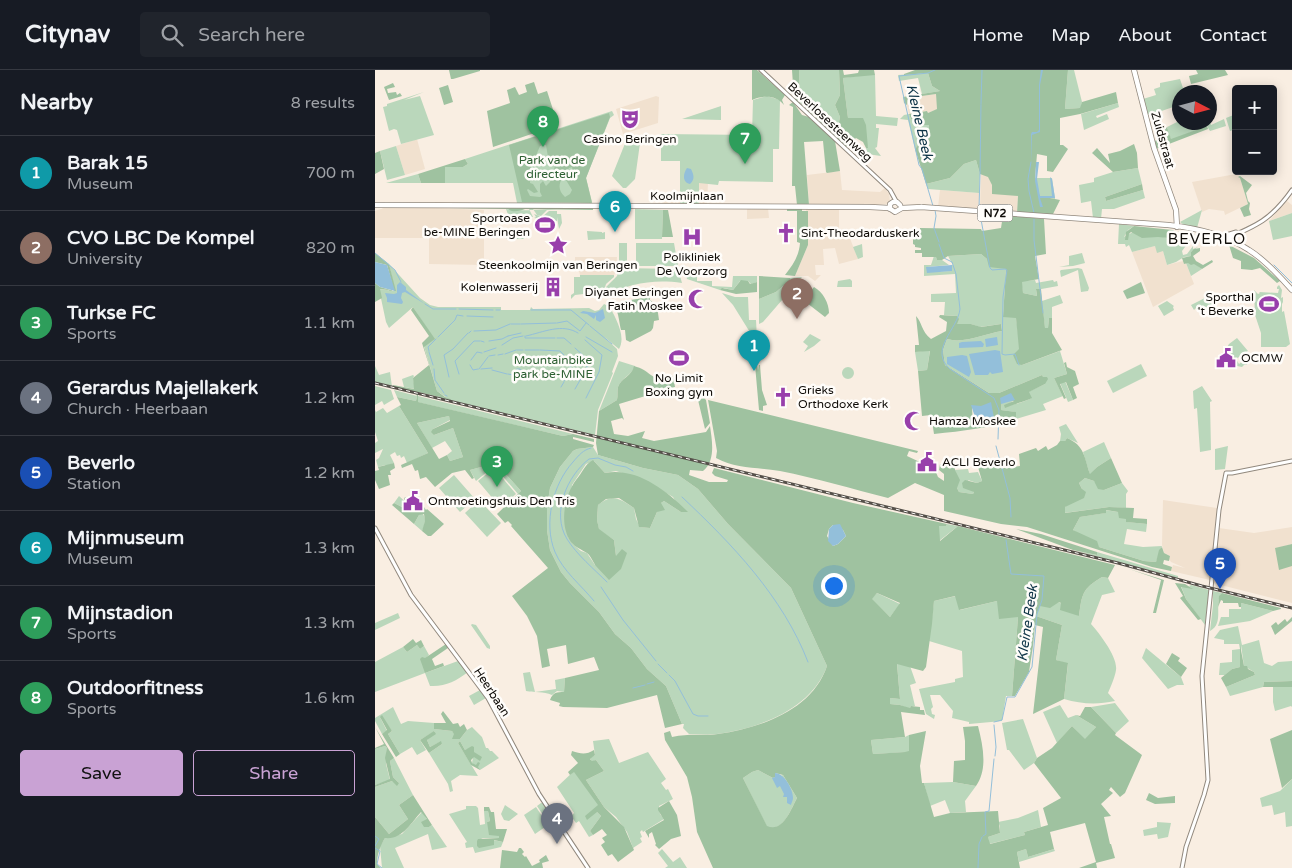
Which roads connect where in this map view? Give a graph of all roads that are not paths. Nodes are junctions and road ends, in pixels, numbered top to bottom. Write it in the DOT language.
graph roads {
  1 [pos="761,70"];
  2 [pos="1134,70"];
  3 [pos="1292,190"];
  4 [pos="895,205"];
  5 [pos="375,206"];
  6 [pos="1175,227"];
  7 [pos="1240,232"];
  8 [pos="1224,238"];
  9 [pos="1237,243"];
  10 [pos="1259,259"];
  11 [pos="1292,290"];
  12 [pos="1292,461"];
  13 [pos="375,528"];
  14 [pos="588,868"];
  15 [pos="1182,868"];
  1 -- 4 [label="street, Beverlosesteenweg"];
  2 -- 6 [label="main road, Zuidstraat"];
  3 -- 7 [label="street"];
  4 -- 5 [label="main road, Koolmijnlaan / N72"];
  4 -- 6 [label="main road, Koolmijnlaan / N72"];
  6 -- 8 [label="main road, Koolmijnlaan / N72"];
  7 -- 8 [label="street"];
  7 -- 9 [label="street"];
  8 -- 9 [label="main road, Koolmijnlaan / N72"];
  8 -- 10 [label="main road, Koolmijnlaan / N72"];
  9 -- 10 [label="main road, Koolmijnlaan / N72"];
  10 -- 11 [label="main road, Koolmijnlaan / N72"];
  12 -- 15 [label="street"];
  13 -- 14 [label="street, Heerbaan"];
}
